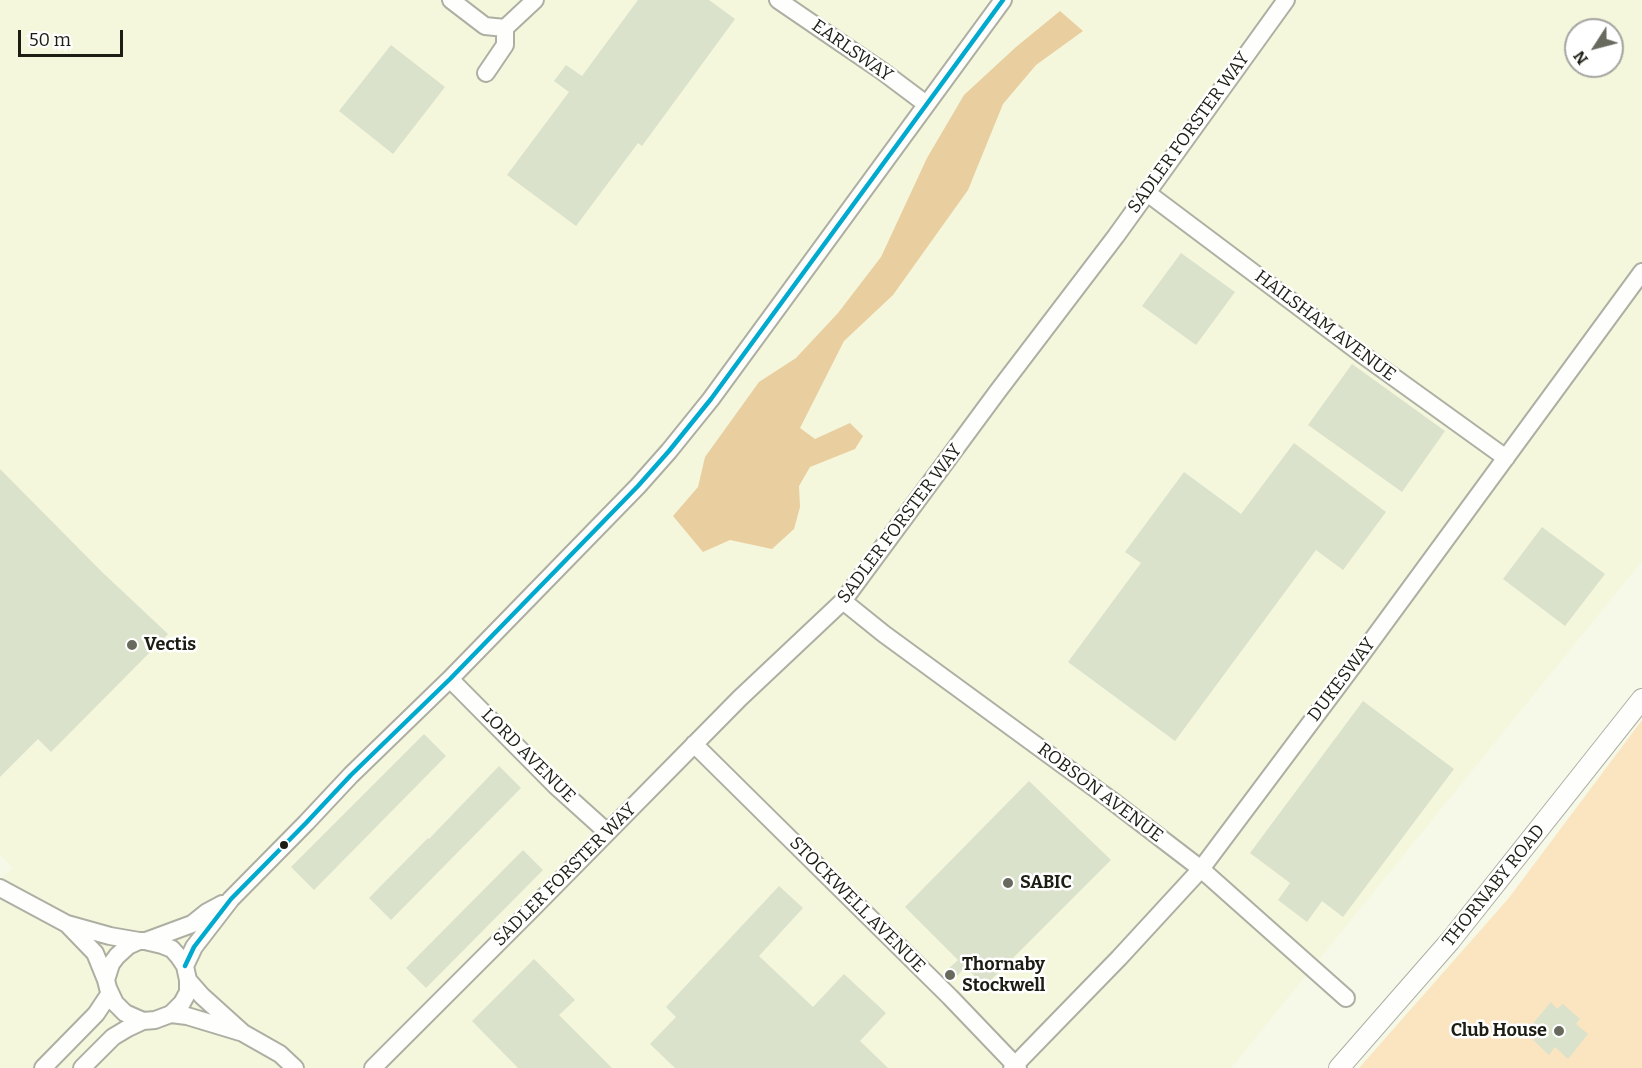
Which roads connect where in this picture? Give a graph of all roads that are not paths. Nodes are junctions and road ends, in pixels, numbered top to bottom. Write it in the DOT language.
graph roads {
  1 [pos="451,0"];
  2 [pos="535,0"];
  3 [pos="778,0"];
  4 [pos="1002,0"];
  5 [pos="1286,0"];
  6 [pos="505,28"];
  7 [pos="486,73"];
  8 [pos="926,104"];
  9 [pos="1146,192"];
  10 [pos="1642,272"];
  11 [pos="1506,458"];
  12 [pos="843,601"];
  13 [pos="450,679"];
  14 [pos="1642,699"];
  15 [pos="694,744"];
  16 [pos="607,832"];
  17 [pos="1202,869"];
  18 [pos="0,888"];
  19 [pos="231,899"];
  20 [pos="67,924"];
  21 [pos="142,941"];
  22 [pos="186,973"];
  23 [pos="108,986"];
  24 [pos="1346,998"];
  25 [pos="171,1014"];
  26 [pos="143,1021"];
  27 [pos="243,1033"];
  28 [pos="1015,1067"];
  29 [pos="43,1068"];
  30 [pos="82,1068"];
  31 [pos="295,1068"];
  32 [pos="373,1068"];
  33 [pos="1339,1068"];
  1 -- 6 [label="street"];
  2 -- 6 [label="street"];
  3 -- 8 [label="street, EARLSWAY"];
  4 -- 8 [label="street"];
  5 -- 9 [label="street, SADLER FORSTER WAY"];
  6 -- 7 [label="street"];
  8 -- 13 [label="street"];
  9 -- 11 [label="street, HAILSHAM AVENUE"];
  9 -- 12 [label="street, SADLER FORSTER WAY"];
  10 -- 11 [label="street, DUKESWAY"];
  11 -- 17 [label="street, DUKESWAY"];
  12 -- 15 [label="street, SADLER FORSTER WAY"];
  12 -- 17 [label="street, ROBSON AVENUE"];
  13 -- 16 [label="street, LORD AVENUE"];
  13 -- 19 [label="street"];
  14 -- 33 [label="main road, THORNABY ROAD"];
  15 -- 16 [label="street, SADLER FORSTER WAY"];
  15 -- 28 [label="street, STOCKWELL AVENUE"];
  16 -- 32 [label="street, SADLER FORSTER WAY"];
  17 -- 24 [label="street, ROBSON AVENUE"];
  17 -- 28 [label="street, DUKESWAY"];
  18 -- 20 [label="street"];
  19 -- 21 [label="street"];
  19 -- 22 [label="street"];
  20 -- 21 [label="street"];
  20 -- 23 [label="street"];
  21 -- 22 [label="street"];
  21 -- 23 [label="street"];
  22 -- 25 [label="street"];
  22 -- 27 [label="street"];
  23 -- 26 [label="street"];
  23 -- 29 [label="street"];
  25 -- 26 [label="street"];
  25 -- 27 [label="street"];
  26 -- 30 [label="street"];
  27 -- 31 [label="street"];
}
